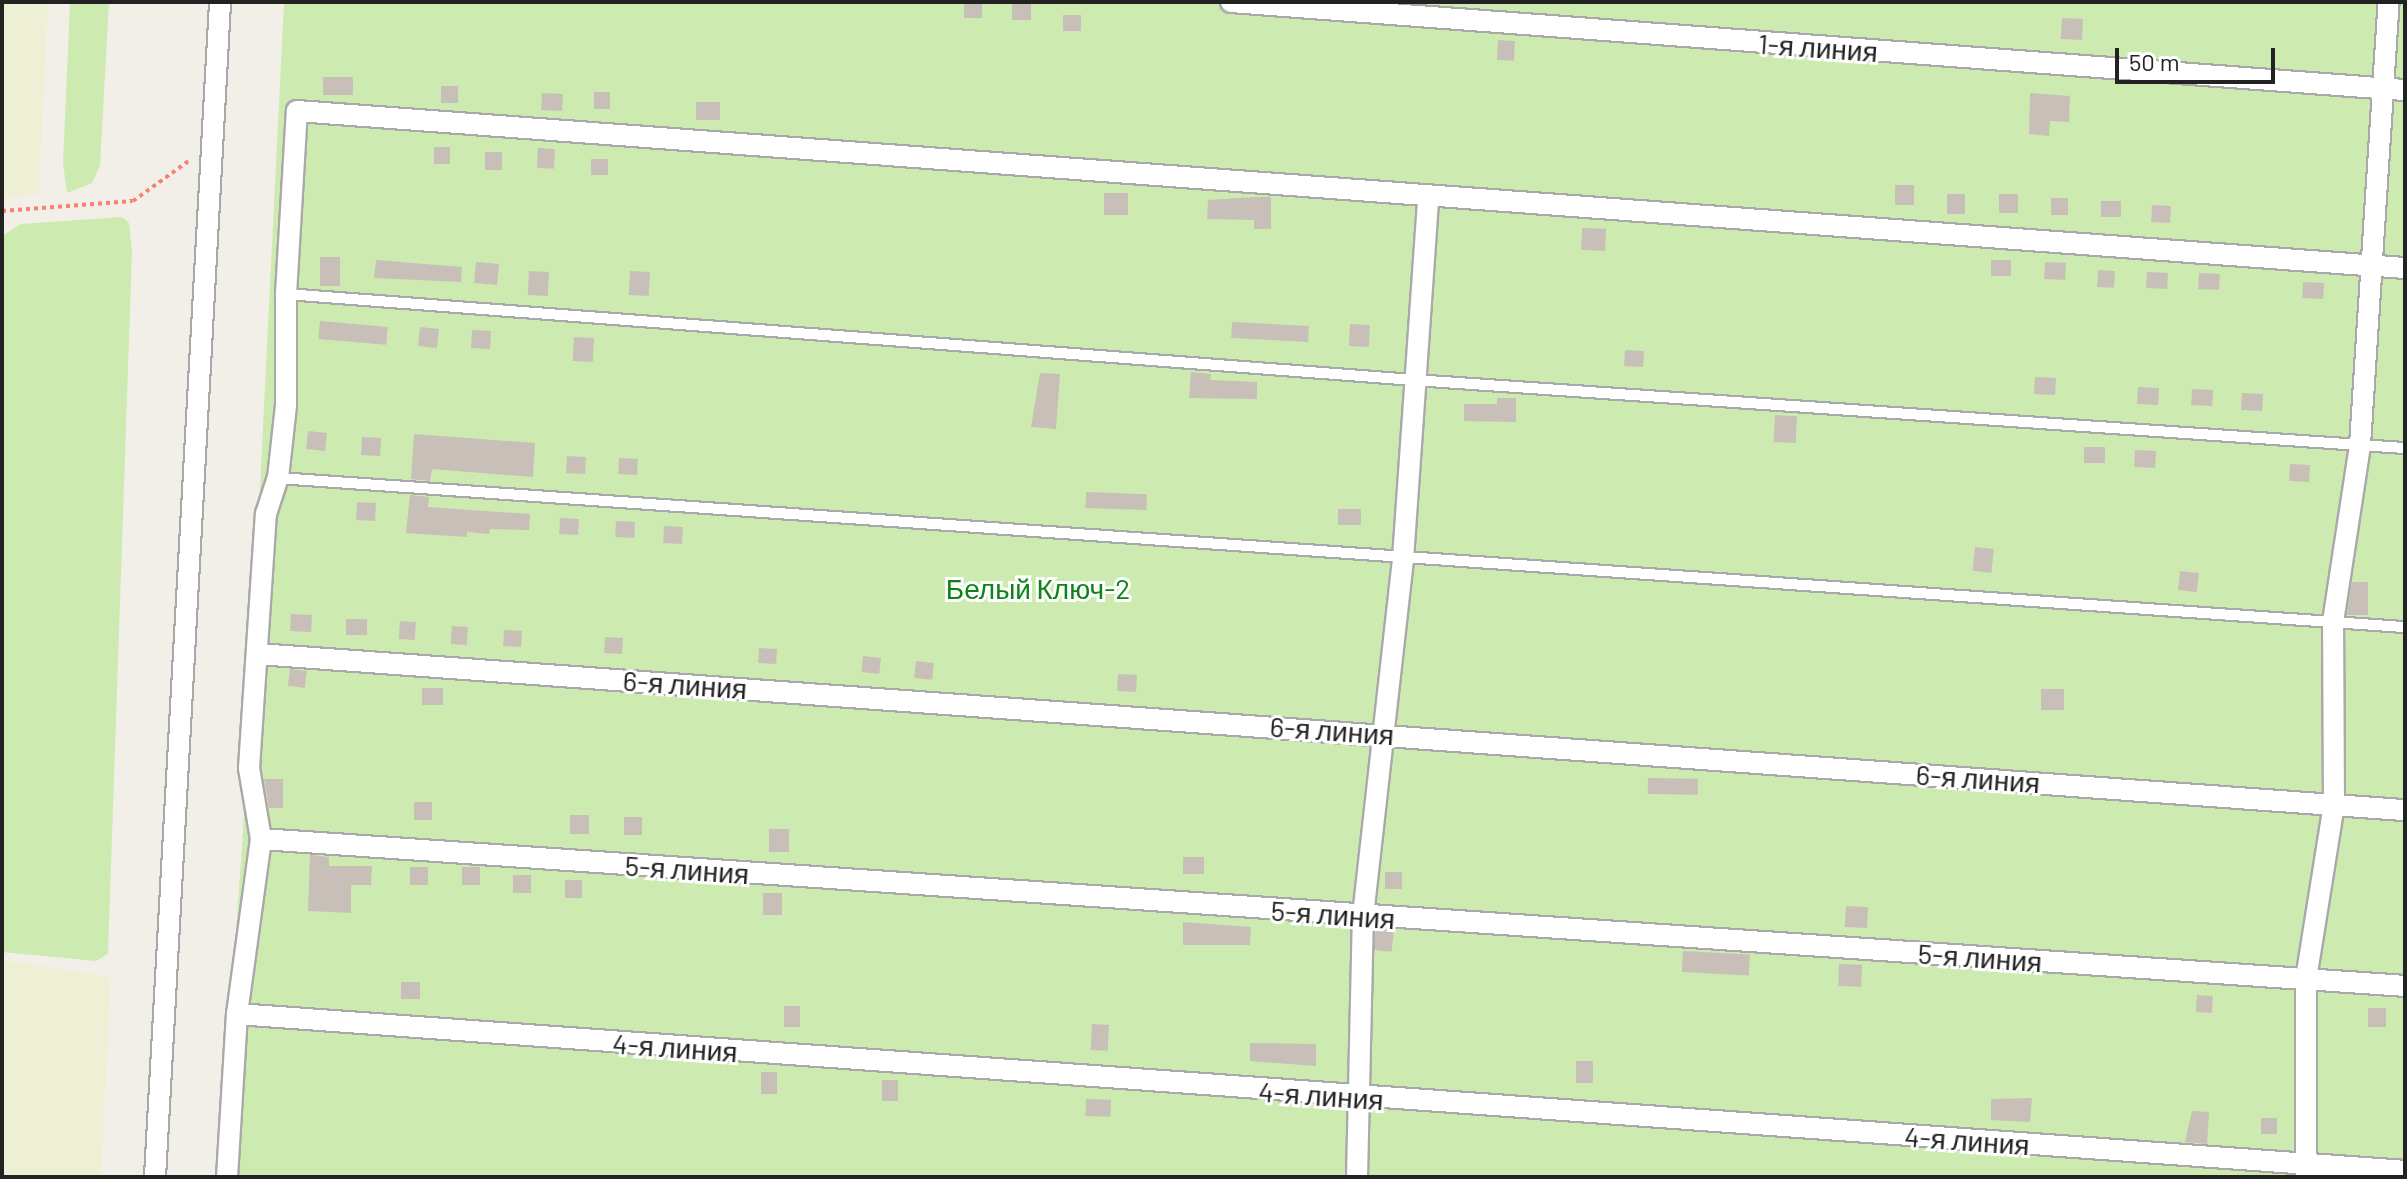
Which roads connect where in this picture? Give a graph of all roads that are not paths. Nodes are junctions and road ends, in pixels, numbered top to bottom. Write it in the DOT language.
graph roads {
  1 [pos="220,2"];
  2 [pos="1231,2"];
  3 [pos="2389,2"];
  4 [pos="1441,10"];
  5 [pos="2383,89"];
  6 [pos="2405,90"];
  7 [pos="1428,197"];
  8 [pos="2370,265"];
  9 [pos="2405,268"];
  10 [pos="286,294"];
  11 [pos="1414,380"];
  12 [pos="2360,445"];
  13 [pos="2405,448"];
  14 [pos="278,478"];
  15 [pos="1403,559"];
  16 [pos="2333,622"];
  17 [pos="2405,627"];
  18 [pos="258,654"];
  19 [pos="1380,733"];
  20 [pos="2334,805"];
  21 [pos="2405,810"];
  22 [pos="261,839"];
  23 [pos="1363,916"];
  24 [pos="2306,979"];
  25 [pos="2405,986"];
  26 [pos="237,1014"];
  27 [pos="1361,1098"];
  28 [pos="2307,1170"];
  29 [pos="2405,1171"];
  30 [pos="155,1177"];
  31 [pos="227,1177"];
  32 [pos="1357,1177"];
  1 -- 30 [label="street"];
  2 -- 4 [label="street, 1-я линия"];
  3 -- 5 [label="street"];
  4 -- 5 [label="street, 1-я линия"];
  5 -- 6 [label="street, 1-я линия"];
  5 -- 8 [label="street"];
  7 -- 8 [label="street"];
  7 -- 10 [label="street"];
  7 -- 11 [label="street"];
  8 -- 9 [label="street"];
  8 -- 12 [label="street"];
  10 -- 11 [label="lane"];
  10 -- 14 [label="street"];
  11 -- 12 [label="lane"];
  11 -- 15 [label="street"];
  12 -- 13 [label="lane"];
  12 -- 16 [label="street"];
  14 -- 15 [label="lane"];
  14 -- 18 [label="street"];
  15 -- 16 [label="lane"];
  15 -- 19 [label="street"];
  16 -- 17 [label="lane"];
  16 -- 20 [label="street"];
  18 -- 19 [label="street, 6-я линия"];
  18 -- 22 [label="street"];
  19 -- 20 [label="street, 6-я линия"];
  19 -- 23 [label="street"];
  20 -- 21 [label="street, 6-я линия"];
  20 -- 24 [label="street"];
  22 -- 23 [label="street, 5-я линия"];
  22 -- 26 [label="street"];
  23 -- 24 [label="street, 5-я линия"];
  23 -- 27 [label="street"];
  24 -- 25 [label="street, 5-я линия"];
  24 -- 28 [label="street"];
  26 -- 27 [label="street, 4-я линия"];
  26 -- 31 [label="street"];
  27 -- 28 [label="street, 4-я линия"];
  27 -- 32 [label="street"];
  28 -- 29 [label="street, 4-я линия"];
}
